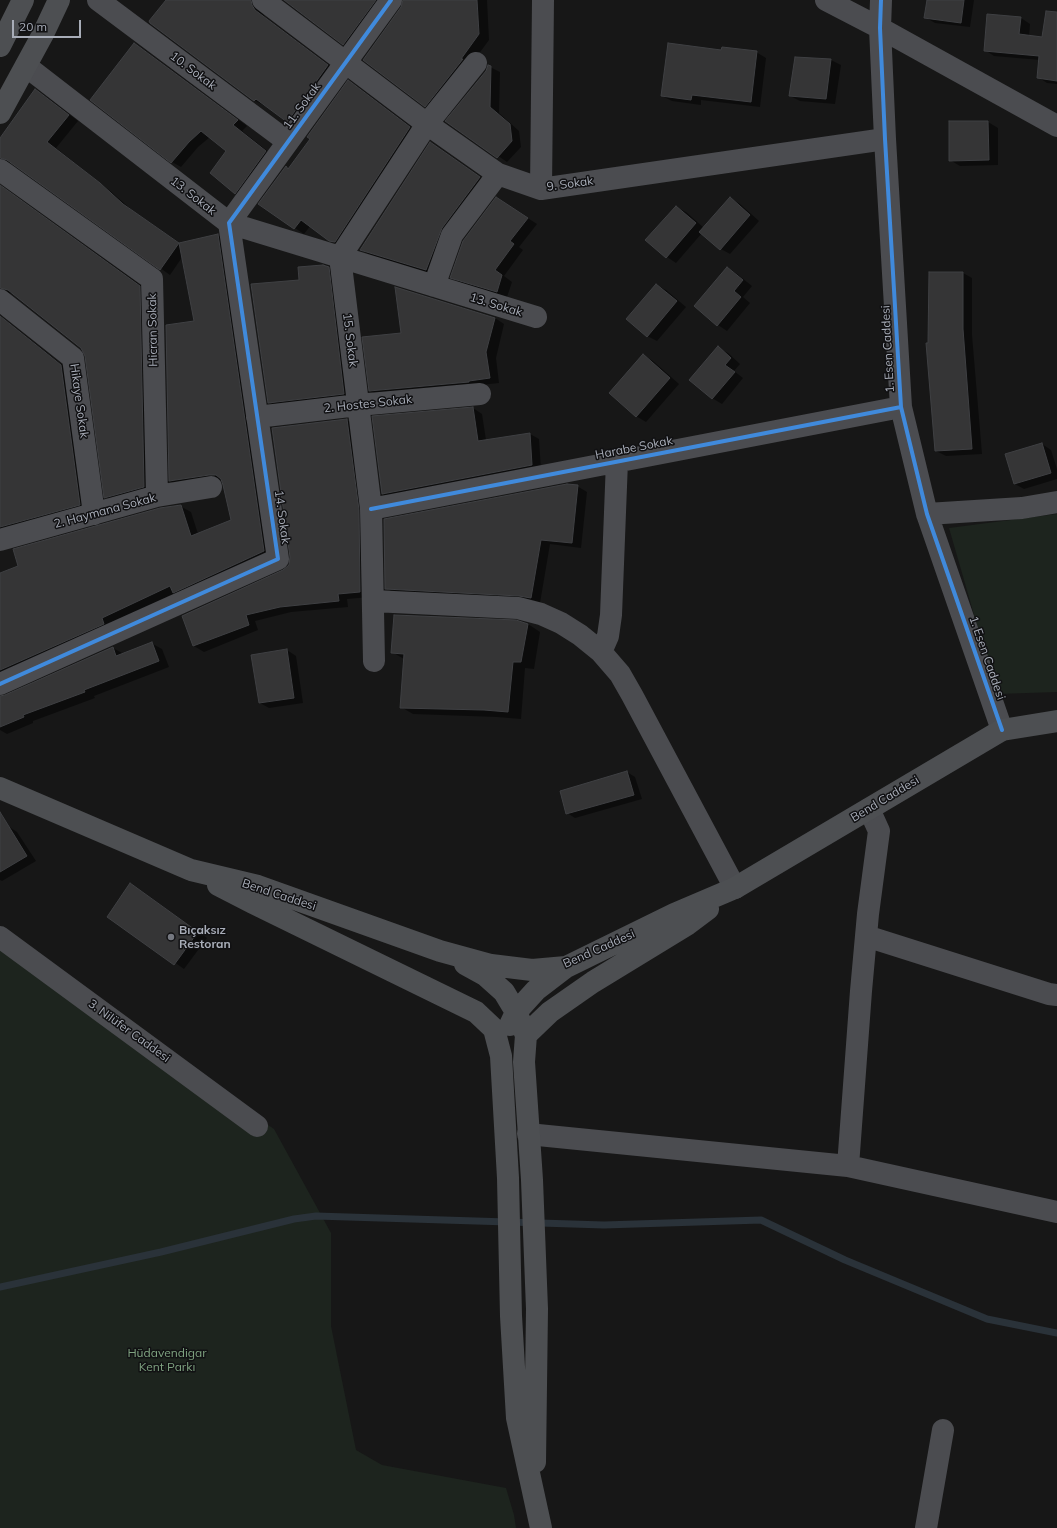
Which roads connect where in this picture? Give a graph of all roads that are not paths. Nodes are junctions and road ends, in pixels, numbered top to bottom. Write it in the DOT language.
graph roads {
  1 [pos="23,0"];
  2 [pos="59,0"];
  3 [pos="98,0"];
  4 [pos="263,0"];
  5 [pos="391,0"];
  6 [pos="543,0"];
  7 [pos="826,0"];
  8 [pos="880,0"];
  9 [pos="880,28"];
  10 [pos="1,43"];
  11 [pos="476,62"];
  12 [pos="346,63"];
  13 [pos="26,66"];
  14 [pos="0,113"];
  15 [pos="426,124"];
  16 [pos="1057,126"];
  17 [pos="885,139"];
  18 [pos="288,142"];
  19 [pos="0,170"];
  20 [pos="498,174"];
  21 [pos="541,189"];
  22 [pos="229,224"];
  23 [pos="340,257"];
  24 [pos="434,286"];
  25 [pos="0,300"];
  26 [pos="536,318"];
  27 [pos="480,394"];
  28 [pos="358,405"];
  29 [pos="902,407"];
  30 [pos="257,416"];
  31 [pos="617,461"];
  32 [pos="211,487"];
  33 [pos="157,496"];
  34 [pos="1057,502"];
  35 [pos="371,509"];
  36 [pos="94,514"];
  37 [pos="927,514"];
  38 [pos="0,540"];
  39 [pos="373,601"];
  40 [pos="601,652"];
  41 [pos="374,660"];
  42 [pos="0,684"];
  43 [pos="1057,721"];
  44 [pos="1002,730"];
  45 [pos="0,788"];
  46 [pos="869,809"];
  47 [pos="191,870"];
  48 [pos="735,888"];
  49 [pos="866,936"];
  50 [pos="0,937"];
  51 [pos="440,951"];
  52 [pos="566,967"];
  53 [pos="1057,995"];
  54 [pos="476,1012"];
  55 [pos="518,1022"];
  56 [pos="501,1056"];
  57 [pos="257,1126"];
  58 [pos="528,1134"];
  59 [pos="848,1166"];
  60 [pos="1057,1212"];
  61 [pos="943,1430"];
  62 [pos="535,1499"];
  63 [pos="541,1528"];
  64 [pos="926,1528"];
  1 -- 10 [label="main road"];
  2 -- 13 [label="main road"];
  3 -- 18 [label="street, 10. Sokak"];
  4 -- 12 [label="street, 9. Sokak"];
  5 -- 12 [label="street, 11. Sokak"];
  6 -- 21 [label="street"];
  7 -- 9 [label="street"];
  8 -- 9 [label="street, 1. Esen Caddesi"];
  9 -- 16 [label="street"];
  9 -- 17 [label="street, 1. Esen Caddesi"];
  10 -- 13 [label="main road"];
  11 -- 15 [label="street"];
  12 -- 15 [label="street, 9. Sokak"];
  12 -- 18 [label="street, 11. Sokak"];
  13 -- 14 [label="main road"];
  13 -- 22 [label="street, 13. Sokak"];
  15 -- 20 [label="street, 9. Sokak"];
  15 -- 23 [label="street"];
  17 -- 21 [label="street, 9. Sokak"];
  17 -- 29 [label="street, 1. Esen Caddesi"];
  18 -- 22 [label="street, 11. Sokak"];
  19 -- 33 [label="street, Hicran Sokak"];
  20 -- 21 [label="street, 9. Sokak"];
  20 -- 24 [label="street"];
  22 -- 23 [label="street, 13. Sokak"];
  22 -- 30 [label="street, 14. Sokak"];
  23 -- 24 [label="street, 13. Sokak"];
  23 -- 28 [label="street, 15. Sokak"];
  24 -- 26 [label="street, 13. Sokak"];
  25 -- 36 [label="street, Hikaye Sokak"];
  27 -- 28 [label="street, 2. Hostes Sokak"];
  28 -- 30 [label="street, 2. Hostes Sokak"];
  28 -- 35 [label="street, 15. Sokak"];
  29 -- 31 [label="street, Harabe Sokak"];
  29 -- 37 [label="street, 1. Esen Caddesi"];
  30 -- 42 [label="street, 14. Sokak"];
  31 -- 35 [label="street, Harabe Sokak"];
  31 -- 40 [label="street"];
  32 -- 33 [label="street, 2. Haymana Sokak"];
  33 -- 36 [label="street, 2. Haymana Sokak"];
  34 -- 37 [label="street"];
  35 -- 39 [label="street, 15. Sokak"];
  36 -- 38 [label="street, 2. Haymana Sokak"];
  37 -- 44 [label="street, 1. Esen Caddesi"];
  39 -- 40 [label="street"];
  39 -- 41 [label="street, 15. Sokak"];
  40 -- 48 [label="street"];
  43 -- 44 [label="main road, Bend Caddesi"];
  44 -- 46 [label="main road, Bend Caddesi"];
  45 -- 47 [label="main road, Bend Caddesi"];
  46 -- 48 [label="main road, Bend Caddesi"];
  46 -- 49 [label="street"];
  47 -- 51 [label="main road, Bend Caddesi"];
  47 -- 54 [label="main road"];
  48 -- 52 [label="main road, Bend Caddesi"];
  48 -- 55 [label="main road"];
  49 -- 53 [label="street"];
  49 -- 59 [label="street"];
  50 -- 57 [label="street, 3. Nilüfer Caddesi"];
  51 -- 52 [label="main road, Bend Caddesi"];
  51 -- 55 [label="main road"];
  52 -- 55 [label="main road"];
  54 -- 55 [label="main road"];
  54 -- 56 [label="main road"];
  55 -- 56 [label="main road"];
  55 -- 58 [label="main road"];
  56 -- 62 [label="main road"];
  58 -- 59 [label="street"];
  58 -- 62 [label="main road"];
  59 -- 60 [label="street"];
  61 -- 64 [label="street"];
  62 -- 63 [label="main road"];
}
